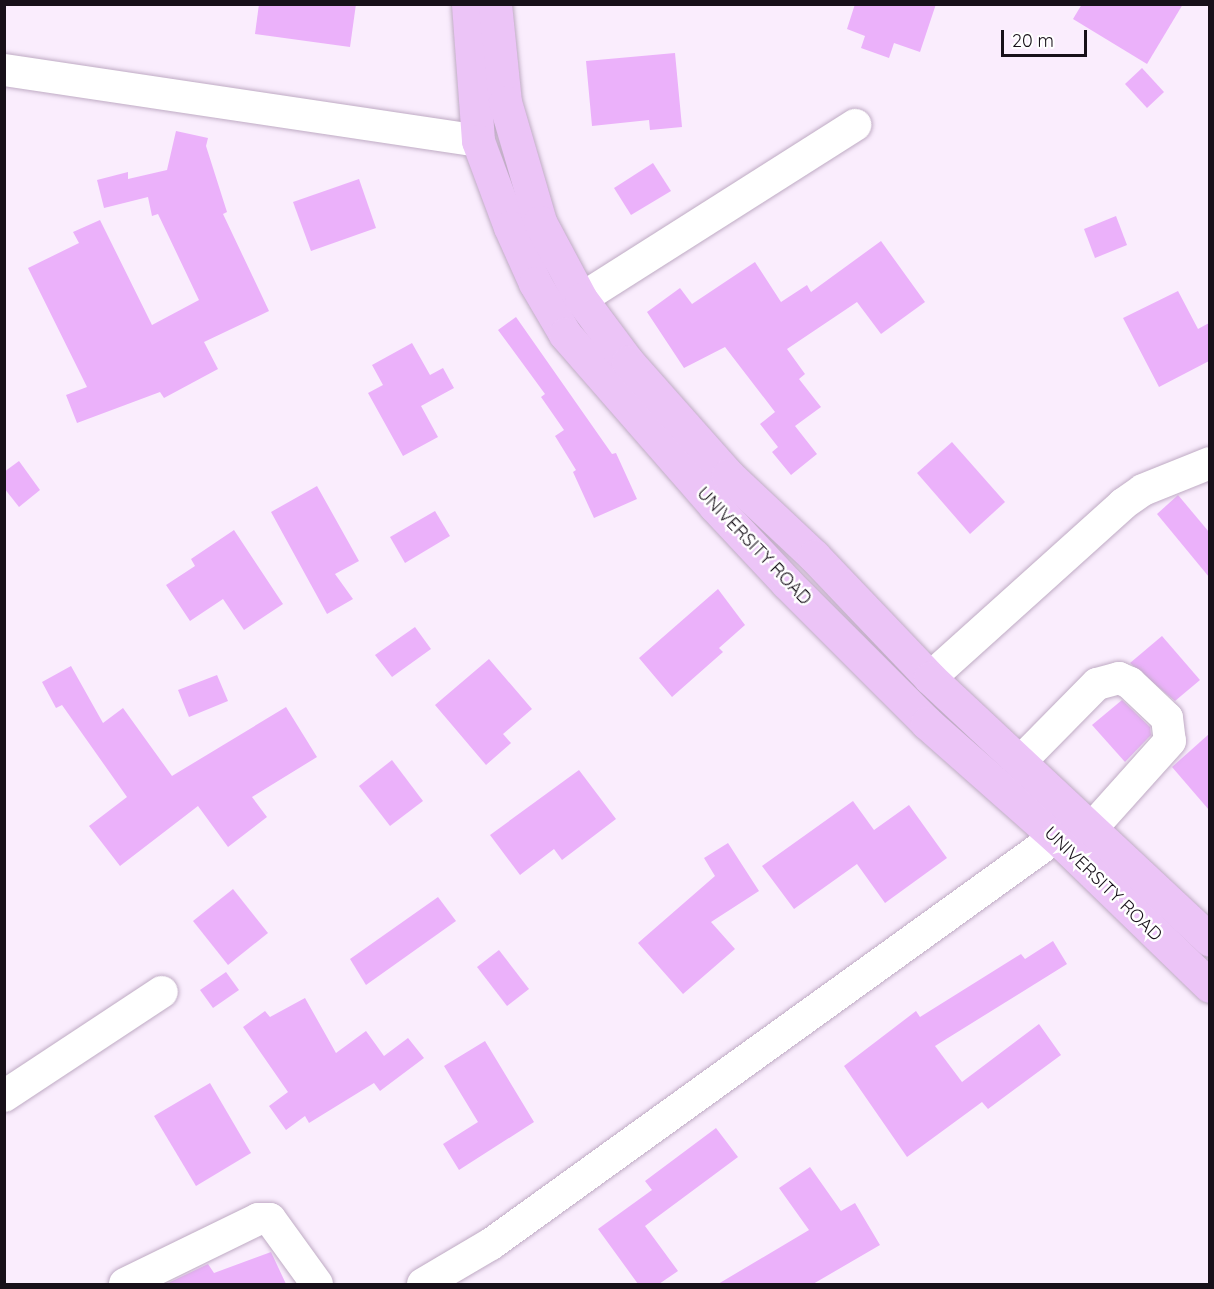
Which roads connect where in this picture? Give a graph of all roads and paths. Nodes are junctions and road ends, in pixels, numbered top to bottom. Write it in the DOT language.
graph roads {
  1 [pos="468,4"];
  2 [pos="495,4"];
  3 [pos="4,70"];
  4 [pos="855,125"];
  5 [pos="478,141"];
  6 [pos="581,298"];
  7 [pos="1209,463"];
  8 [pos="930,678"];
  9 [pos="1021,761"];
  10 [pos="1073,839"];
  11 [pos="1209,940"];
  12 [pos="1209,986"];
  13 [pos="162,992"];
  14 [pos="4,1096"];
  15 [pos="125,1284"];
  16 [pos="317,1284"];
  17 [pos="423,1284"];
  1 -- 5 [label="main road, UNIVERSITY ROAD"];
  2 -- 6 [label="main road, UNIVERSITY ROAD"];
  3 -- 5 [label="street"];
  4 -- 6 [label="street"];
  5 -- 10 [label="main road, UNIVERSITY ROAD"];
  6 -- 8 [label="main road, UNIVERSITY ROAD"];
  7 -- 8 [label="street"];
  8 -- 9 [label="main road, UNIVERSITY ROAD"];
  9 -- 10 [label="main road, UNIVERSITY ROAD"];
  9 -- 10 [label="street"];
  10 -- 11 [label="main road, UNIVERSITY ROAD"];
  10 -- 12 [label="main road, UNIVERSITY ROAD"];
  10 -- 17 [label="street"];
  13 -- 14 [label="street"];
  15 -- 16 [label="street"];
}
